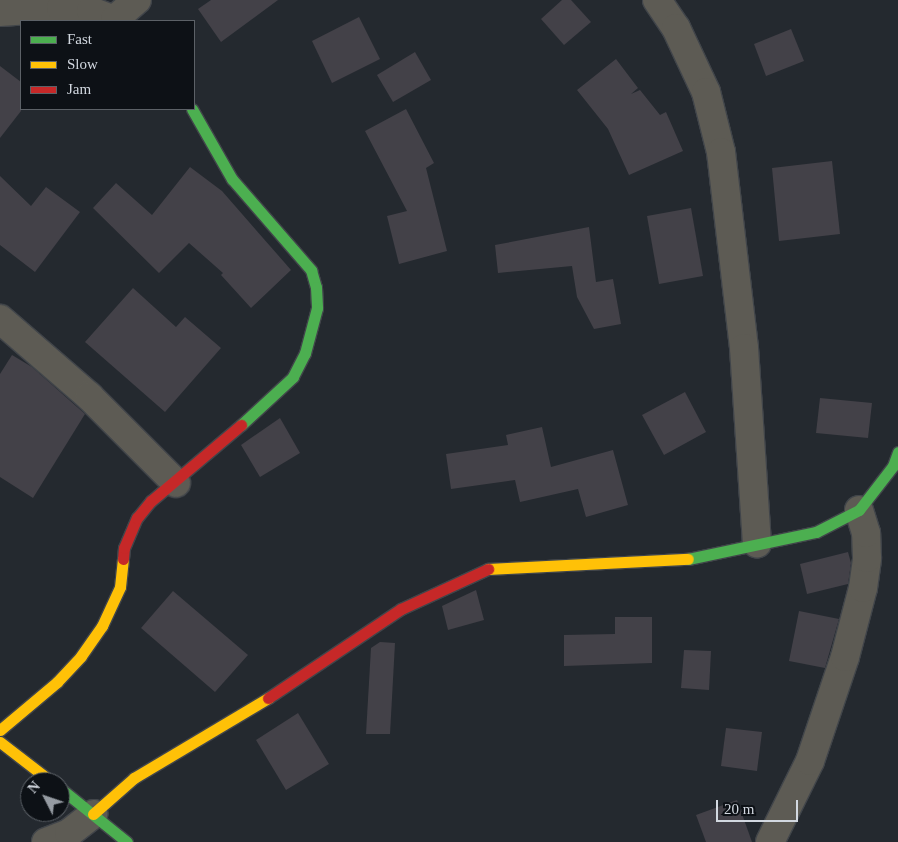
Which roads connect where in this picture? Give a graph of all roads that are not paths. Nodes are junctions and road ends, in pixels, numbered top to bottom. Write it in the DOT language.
graph roads {
  1 [pos="137,0"];
  2 [pos="657,0"];
  3 [pos="0,12"];
  4 [pos="116,20"];
  5 [pos="193,110"];
  6 [pos="0,319"];
  7 [pos="898,452"];
  8 [pos="176,483"];
  9 [pos="859,510"];
  10 [pos="757,544"];
  11 [pos="0,730"];
  12 [pos="0,742"];
  13 [pos="39,772"];
  14 [pos="70,796"];
  15 [pos="93,814"];
  16 [pos="46,842"];
  17 [pos="127,842"];
  18 [pos="770,842"];
  1 -- 4 [label="street"];
  2 -- 10 [label="street"];
  3 -- 4 [label="street"];
  5 -- 8 [label="main road"];
  6 -- 8 [label="street"];
  7 -- 9 [label="main road"];
  8 -- 11 [label="main road"];
  9 -- 10 [label="main road"];
  9 -- 18 [label="street"];
  10 -- 15 [label="main road"];
  12 -- 13 [label="main road"];
  14 -- 15 [label="main road"];
  15 -- 16 [label="street"];
  15 -- 17 [label="main road"];
}
